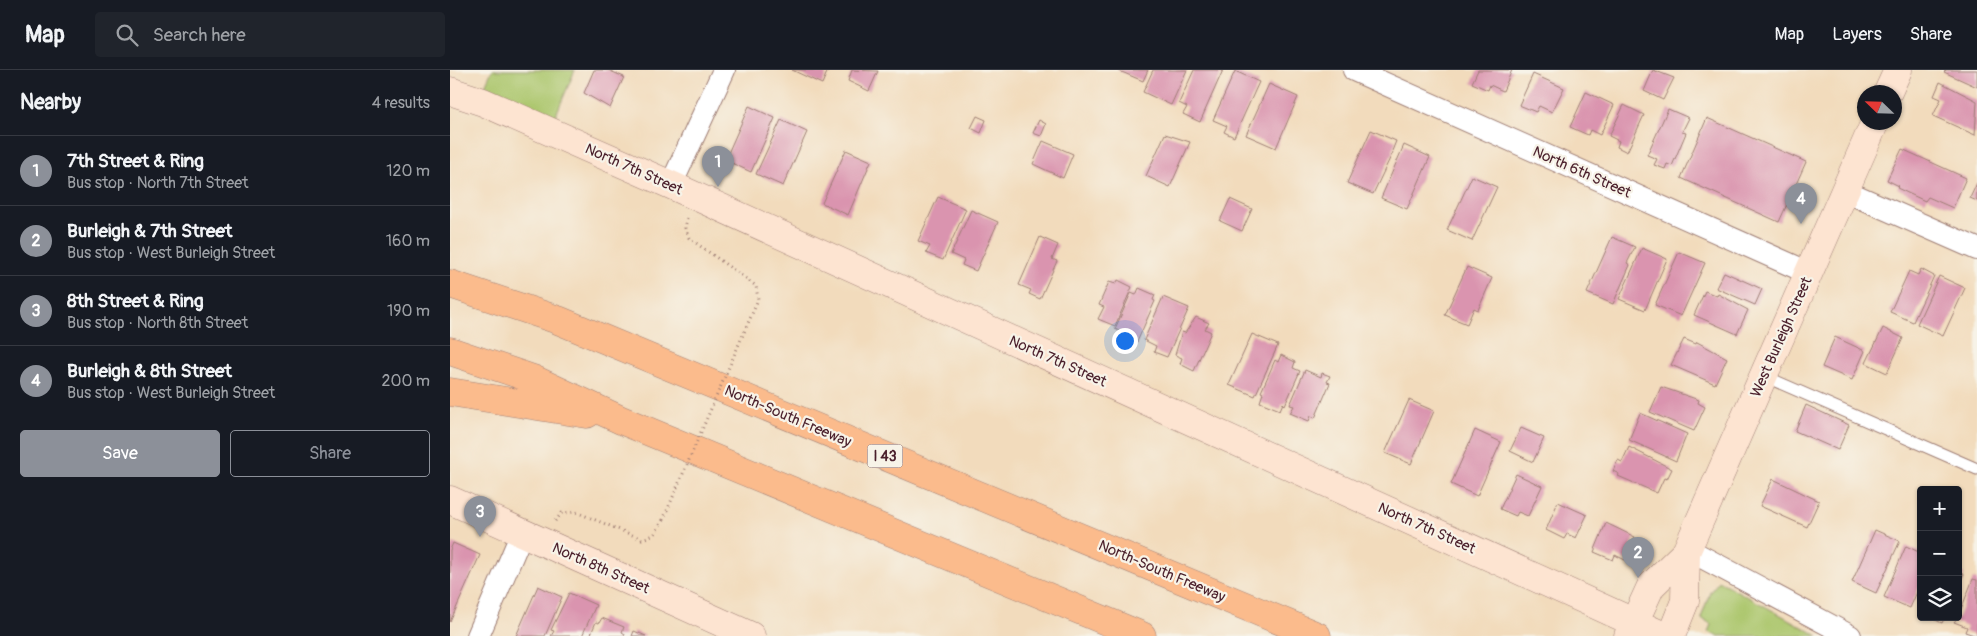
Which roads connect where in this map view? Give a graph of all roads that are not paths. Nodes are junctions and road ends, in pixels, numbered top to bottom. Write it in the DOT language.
graph roads {
  1 [pos="724,70"];
  2 [pos="1354,70"];
  3 [pos="1898,70"];
  4 [pos="1891,85"];
  5 [pos="450,91"];
  6 [pos="1872,130"];
  7 [pos="671,185"];
  8 [pos="1845,192"];
  9 [pos="1977,249"];
  10 [pos="1809,273"];
  11 [pos="450,284"];
  12 [pos="450,351"];
  13 [pos="1764,376"];
  14 [pos="450,392"];
  15 [pos="621,420"];
  16 [pos="1977,469"];
  17 [pos="450,500"];
  18 [pos="522,533"];
  19 [pos="1686,550"];
  20 [pos="1631,629"];
  21 [pos="478,636"];
  22 [pos="751,636"];
  23 [pos="1142,636"];
  24 [pos="1317,636"];
  25 [pos="1664,636"];
  26 [pos="1672,636"];
  27 [pos="1850,636"];
  1 -- 7 [label="street"];
  2 -- 10 [label="street, North 6th Street"];
  3 -- 4 [label="street"];
  5 -- 7 [label="street, North 7th Street"];
  6 -- 8 [label="street, West Burleigh Street"];
  7 -- 20 [label="street, North 7th Street"];
  8 -- 9 [label="street"];
  8 -- 10 [label="street, West Burleigh Street"];
  10 -- 13 [label="street, West Burleigh Street"];
  11 -- 24 [label="highway, North-South Freeway / I 43"];
  12 -- 15 [label="highway"];
  13 -- 16 [label="lane"];
  13 -- 19 [label="street, West Burleigh Street"];
  14 -- 15 [label="highway"];
  15 -- 23 [label="highway"];
  17 -- 18 [label="street, North 8th Street"];
  18 -- 21 [label="street"];
  18 -- 22 [label="street, North 8th Street"];
  19 -- 20 [label="street, West Burleigh Street"];
  19 -- 26 [label="street, West Burleigh Street"];
  19 -- 27 [label="street"];
  20 -- 25 [label="street, North 7th Street"];
}
